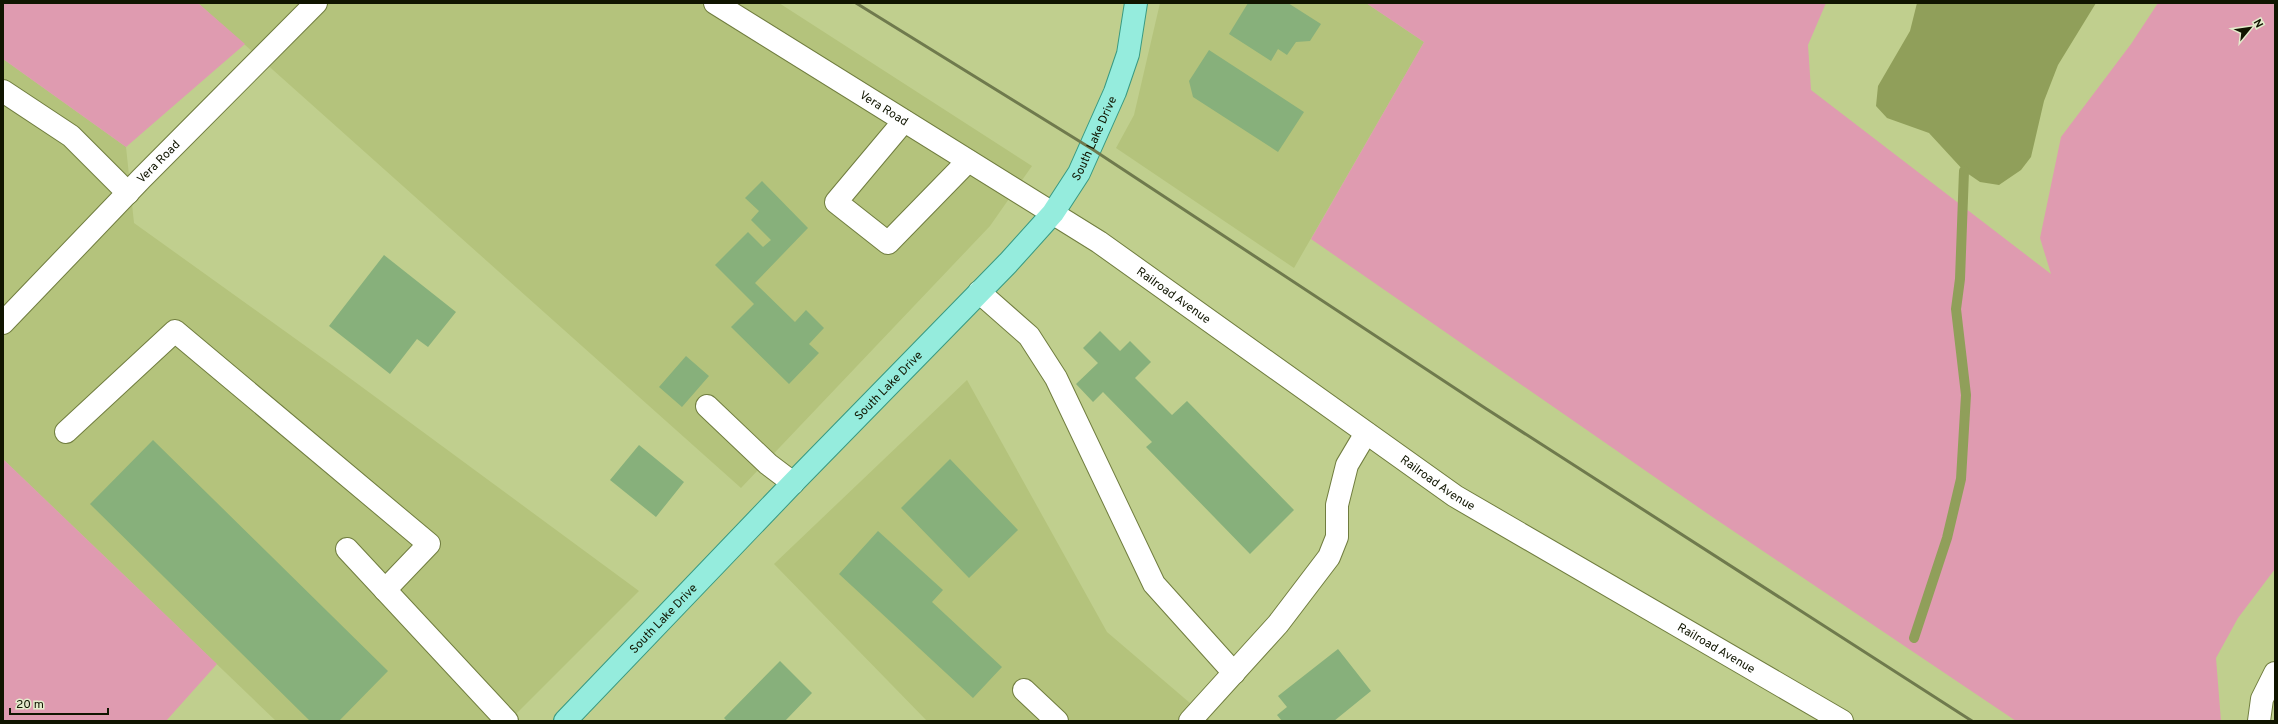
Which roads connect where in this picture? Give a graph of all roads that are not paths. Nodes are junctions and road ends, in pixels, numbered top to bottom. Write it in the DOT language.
graph roads {
  1 [pos="316,3"];
  2 [pos="714,3"];
  3 [pos="1136,3"];
  4 [pos="3,91"];
  5 [pos="904,121"];
  6 [pos="968,161"];
  7 [pos="128,193"];
  8 [pos="1053,213"];
  9 [pos="979,292"];
  10 [pos="3,323"];
  11 [pos="707,406"];
  12 [pos="66,432"];
  13 [pos="1366,433"];
  14 [pos="793,483"];
  15 [pos="347,549"];
  16 [pos="385,590"];
  17 [pos="2275,673"];
  18 [pos="1234,674"];
  19 [pos="1024,690"];
  20 [pos="507,721"];
  21 [pos="565,721"];
  22 [pos="1057,721"];
  23 [pos="1190,721"];
  24 [pos="1842,721"];
  25 [pos="2259,721"];
  1 -- 7 [label="street, Vera Road"];
  2 -- 5 [label="street, Vera Road"];
  3 -- 8 [label="main road, South Lake Drive"];
  4 -- 7 [label="street"];
  5 -- 6 [label="street, Vera Road"];
  5 -- 6 [label="street"];
  6 -- 8 [label="street, Vera Road"];
  7 -- 10 [label="street, Vera Road"];
  8 -- 9 [label="main road, South Lake Drive"];
  8 -- 13 [label="street, Railroad Avenue"];
  9 -- 14 [label="main road, South Lake Drive"];
  9 -- 18 [label="street"];
  11 -- 14 [label="street"];
  12 -- 16 [label="street"];
  13 -- 18 [label="street"];
  13 -- 24 [label="street, Railroad Avenue"];
  14 -- 21 [label="main road, South Lake Drive"];
  15 -- 16 [label="street"];
  16 -- 20 [label="street"];
  17 -- 25 [label="street"];
  18 -- 23 [label="street"];
  19 -- 22 [label="street"];
}
